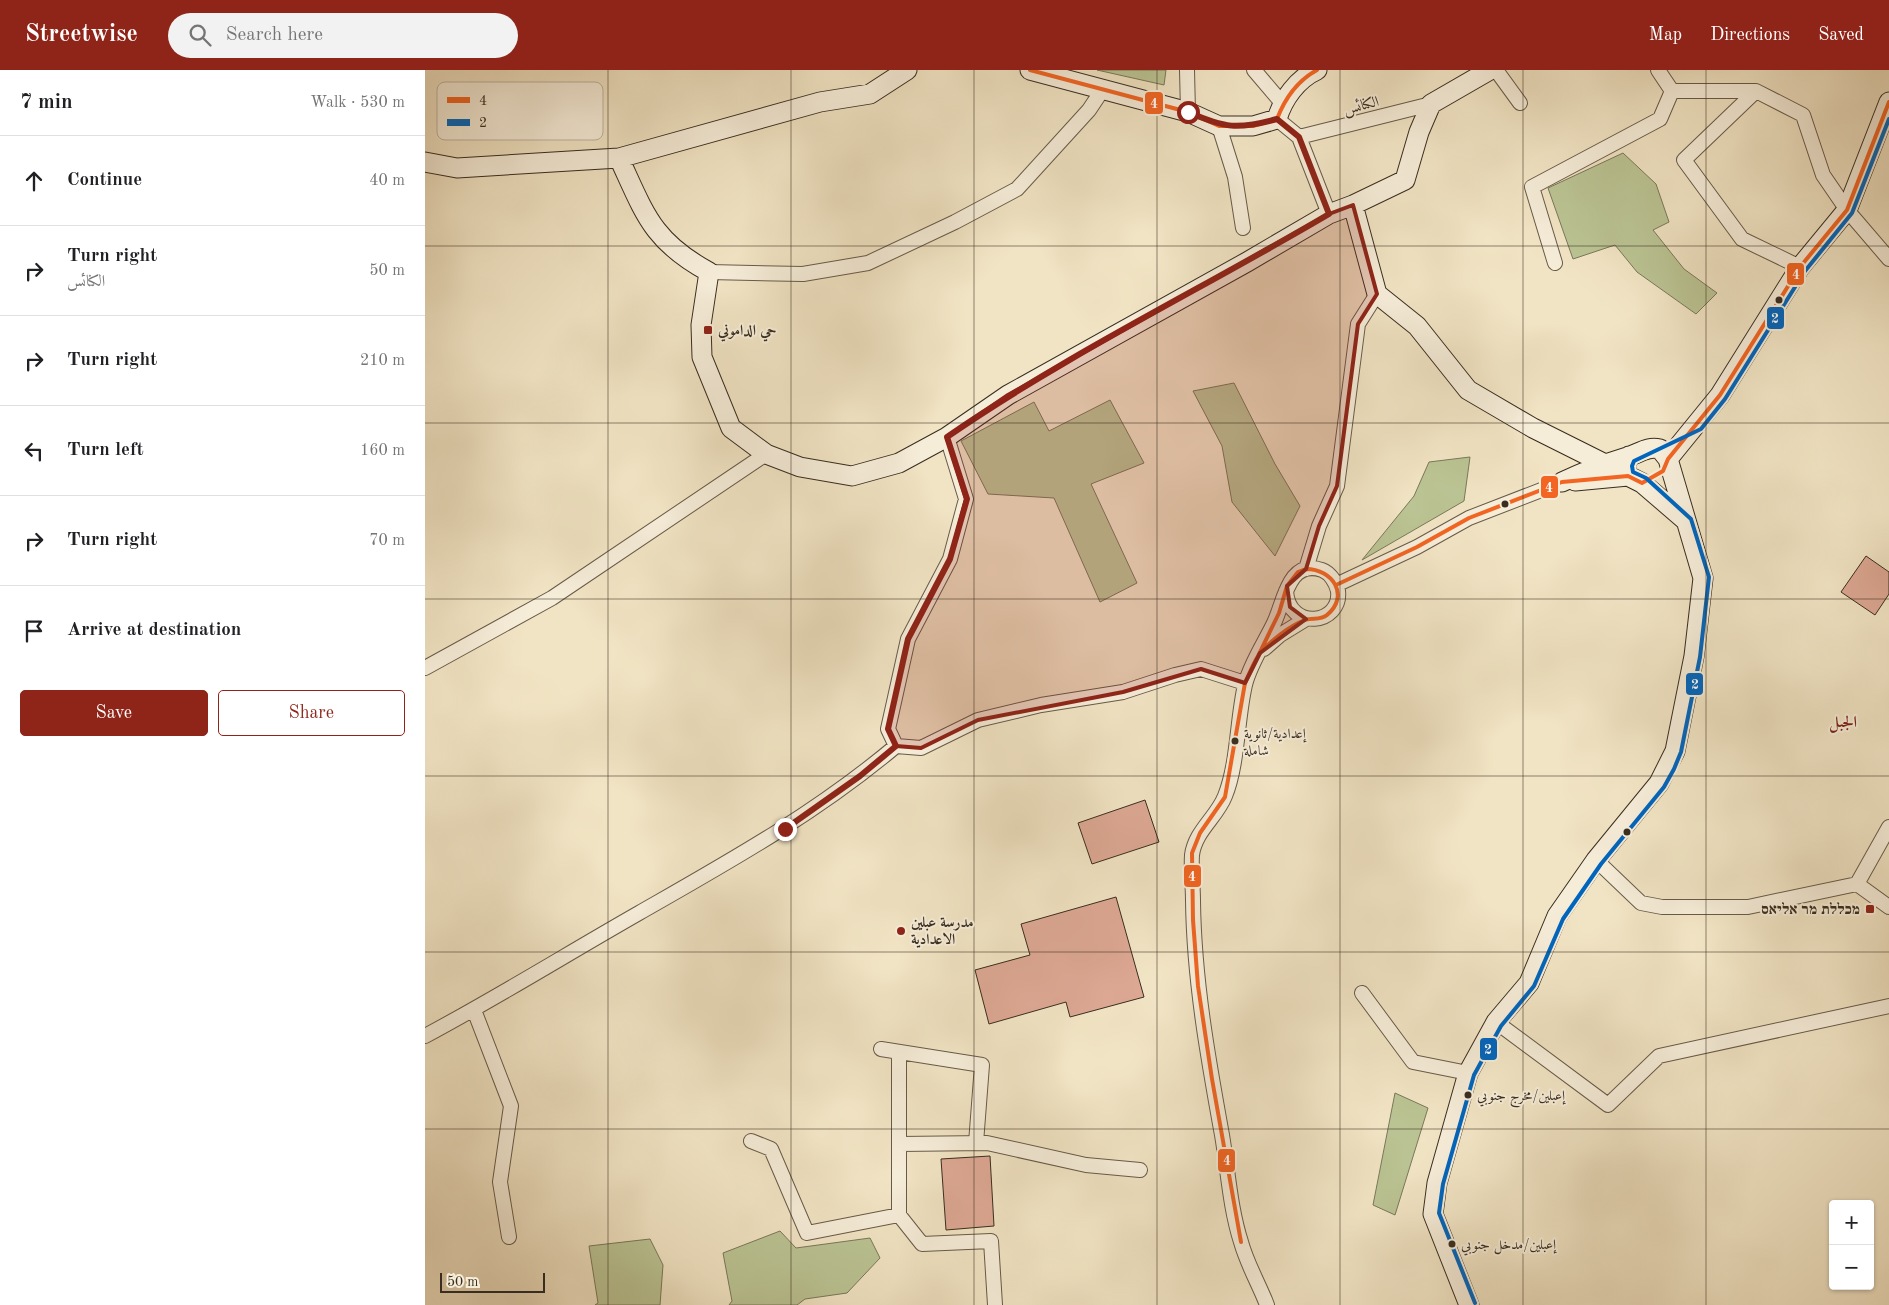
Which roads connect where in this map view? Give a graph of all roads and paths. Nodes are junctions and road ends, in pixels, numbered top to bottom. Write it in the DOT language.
graph roads {
  1 [pos="907,70"];
  2 [pos="1031,70"];
  3 [pos="1187,70"];
  4 [pos="1253,70"];
  5 [pos="1317,70"];
  6 [pos="1490,70"];
  7 [pos="1496,70"];
  8 [pos="1658,70"];
  9 [pos="1103,89"];
  10 [pos="1672,91"];
  11 [pos="1755,91"];
  12 [pos="1889,102"];
  13 [pos="1520,103"];
  14 [pos="1431,104"];
  15 [pos="1280,111"];
  16 [pos="1188,112"];
  17 [pos="1219,126"];
  18 [pos="1299,137"];
  19 [pos="619,158"];
  20 [pos="425,162"];
  21 [pos="1353,205"];
  22 [pos="1847,210"];
  23 [pos="1329,214"];
  24 [pos="1243,228"];
  25 [pos="1889,259"];
  26 [pos="1555,263"];
  27 [pos="1800,267"];
  28 [pos="709,272"];
  29 [pos="1377,294"];
  30 [pos="1697,424"];
  31 [pos="947,437"];
  32 [pos="1652,447"];
  33 [pos="766,454"];
  34 [pos="1629,456"];
  35 [pos="1668,462"];
  36 [pos="1603,463"];
  37 [pos="1635,479"];
  38 [pos="1561,482"];
  39 [pos="1685,520"];
  40 [pos="1306,569"];
  41 [pos="1336,585"];
  42 [pos="1286,591"];
  43 [pos="1306,619"];
  44 [pos="1259,653"];
  45 [pos="425,668"];
  46 [pos="1245,683"];
  47 [pos="896,746"];
  48 [pos="1889,827"];
  49 [pos="1596,860"];
  50 [pos="1857,884"];
  51 [pos="1889,907"];
  52 [pos="1362,993"];
  53 [pos="1889,1006"];
  54 [pos="474,1010"];
  55 [pos="1496,1022"];
  56 [pos="425,1036"];
  57 [pos="881,1049"];
  58 [pos="899,1052"];
  59 [pos="1468,1073"];
  60 [pos="751,1141"];
  61 [pos="977,1143"];
  62 [pos="899,1144"];
  63 [pos="1140,1170"];
  64 [pos="899,1215"];
  65 [pos="509,1237"];
  66 [pos="995,1305"];
  67 [pos="1267,1305"];
  68 [pos="1469,1305"];
  1 -- 19 [label="street"];
  2 -- 9 [label="street"];
  3 -- 16 [label="street"];
  4 -- 15 [label="street"];
  5 -- 15 [label="street"];
  6 -- 14 [label="street"];
  7 -- 13 [label="street"];
  8 -- 10 [label="street"];
  9 -- 16 [label="street"];
  9 -- 28 [label="street"];
  10 -- 11 [label="street"];
  10 -- 26 [label="street"];
  11 -- 22 [label="street"];
  11 -- 27 [label="street"];
  12 -- 22 [label="street"];
  14 -- 18 [label="street, الكنائس"];
  14 -- 21 [label="street"];
  15 -- 17 [label="street"];
  15 -- 18 [label="street"];
  16 -- 17 [label="street"];
  17 -- 24 [label="street"];
  18 -- 23 [label="street"];
  19 -- 20 [label="street"];
  19 -- 28 [label="street"];
  21 -- 23 [label="street"];
  21 -- 29 [label="street"];
  22 -- 25 [label="street"];
  22 -- 27 [label="street"];
  23 -- 31 [label="street"];
  27 -- 30 [label="street"];
  28 -- 33 [label="street"];
  29 -- 36 [label="street"];
  29 -- 40 [label="street"];
  30 -- 32 [label="street"];
  30 -- 35 [label="street"];
  31 -- 33 [label="street"];
  31 -- 47 [label="street"];
  32 -- 34 [label="street"];
  32 -- 35 [label="street"];
  33 -- 45 [label="street"];
  34 -- 36 [label="street"];
  34 -- 37 [label="street"];
  35 -- 37 [label="street"];
  35 -- 39 [label="street"];
  36 -- 38 [label="street"];
  37 -- 38 [label="street"];
  37 -- 39 [label="street"];
  38 -- 41 [label="street"];
  39 -- 49 [label="street"];
  40 -- 41 [label="street"];
  40 -- 42 [label="street"];
  41 -- 43 [label="street"];
  42 -- 43 [label="street"];
  42 -- 44 [label="street"];
  43 -- 44 [label="street"];
  44 -- 46 [label="street"];
  46 -- 47 [label="street"];
  46 -- 67 [label="street"];
  47 -- 54 [label="street"];
  48 -- 50 [label="street"];
  49 -- 50 [label="street"];
  49 -- 55 [label="street"];
  50 -- 51 [label="street"];
  52 -- 59 [label="street"];
  53 -- 55 [label="street"];
  54 -- 56 [label="street"];
  54 -- 65 [label="street"];
  55 -- 59 [label="street"];
  57 -- 58 [label="street"];
  58 -- 61 [label="street"];
  58 -- 62 [label="street"];
  59 -- 68 [label="street"];
  60 -- 64 [label="street"];
  61 -- 62 [label="street"];
  61 -- 63 [label="street"];
  62 -- 64 [label="street"];
  64 -- 66 [label="street"];
}
